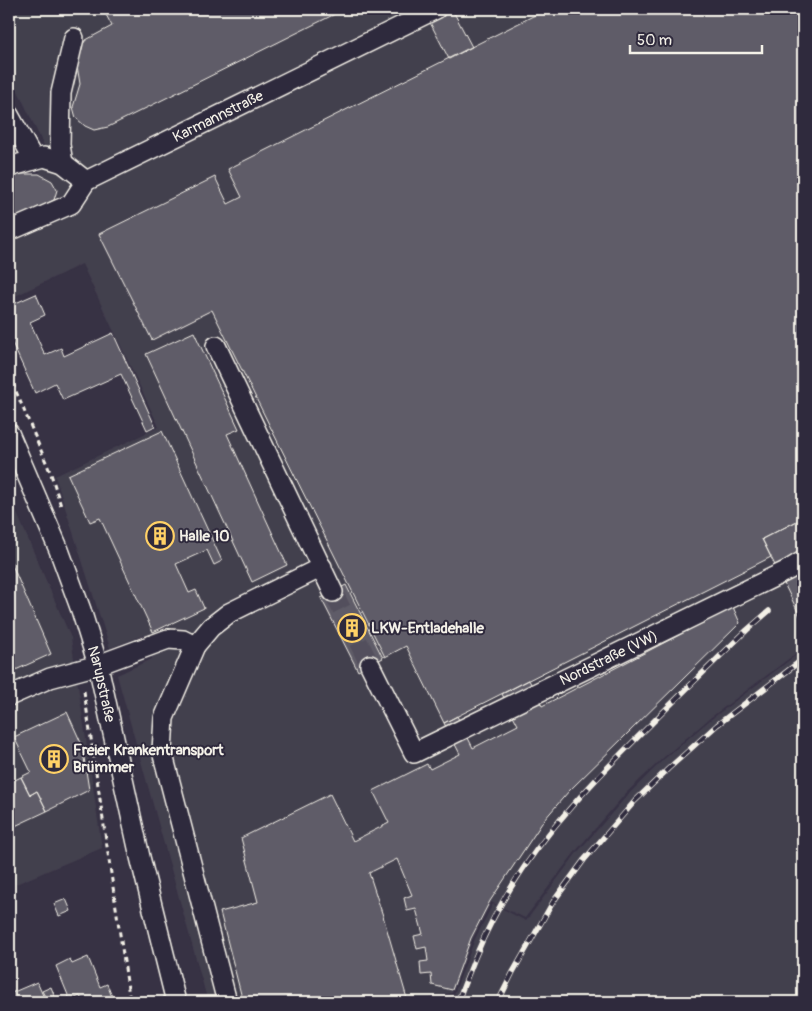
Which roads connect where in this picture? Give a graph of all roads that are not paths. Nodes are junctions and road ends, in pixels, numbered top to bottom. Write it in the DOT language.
graph roads {
  1 [pos="436,9"];
  2 [pos="74,38"];
  3 [pos="9,115"];
  4 [pos="39,159"];
  5 [pos="63,163"];
  6 [pos="9,167"];
  7 [pos="86,181"];
  8 [pos="9,231"];
  9 [pos="216,346"];
  10 [pos="9,433"];
  11 [pos="803,560"];
  12 [pos="322,567"];
  13 [pos="333,592"];
  14 [pos="195,646"];
  15 [pos="370,664"];
  16 [pos="98,665"];
  17 [pos="9,696"];
  18 [pos="176,1002"];
  19 [pos="227,1002"];
  1 -- 7 [label="street, Karmannstraße"];
  2 -- 5 [label="street"];
  3 -- 4 [label="street"];
  4 -- 5 [label="street"];
  4 -- 6 [label="street"];
  5 -- 7 [label="street"];
  7 -- 8 [label="street"];
  9 -- 12 [label="street"];
  10 -- 16 [label="street, Narupstraße"];
  11 -- 15 [label="street, Nordstraße (VW)"];
  12 -- 13 [label="street"];
  12 -- 14 [label="street"];
  14 -- 16 [label="street"];
  14 -- 19 [label="street"];
  16 -- 17 [label="street"];
  16 -- 18 [label="street, Narupstraße"];
}
